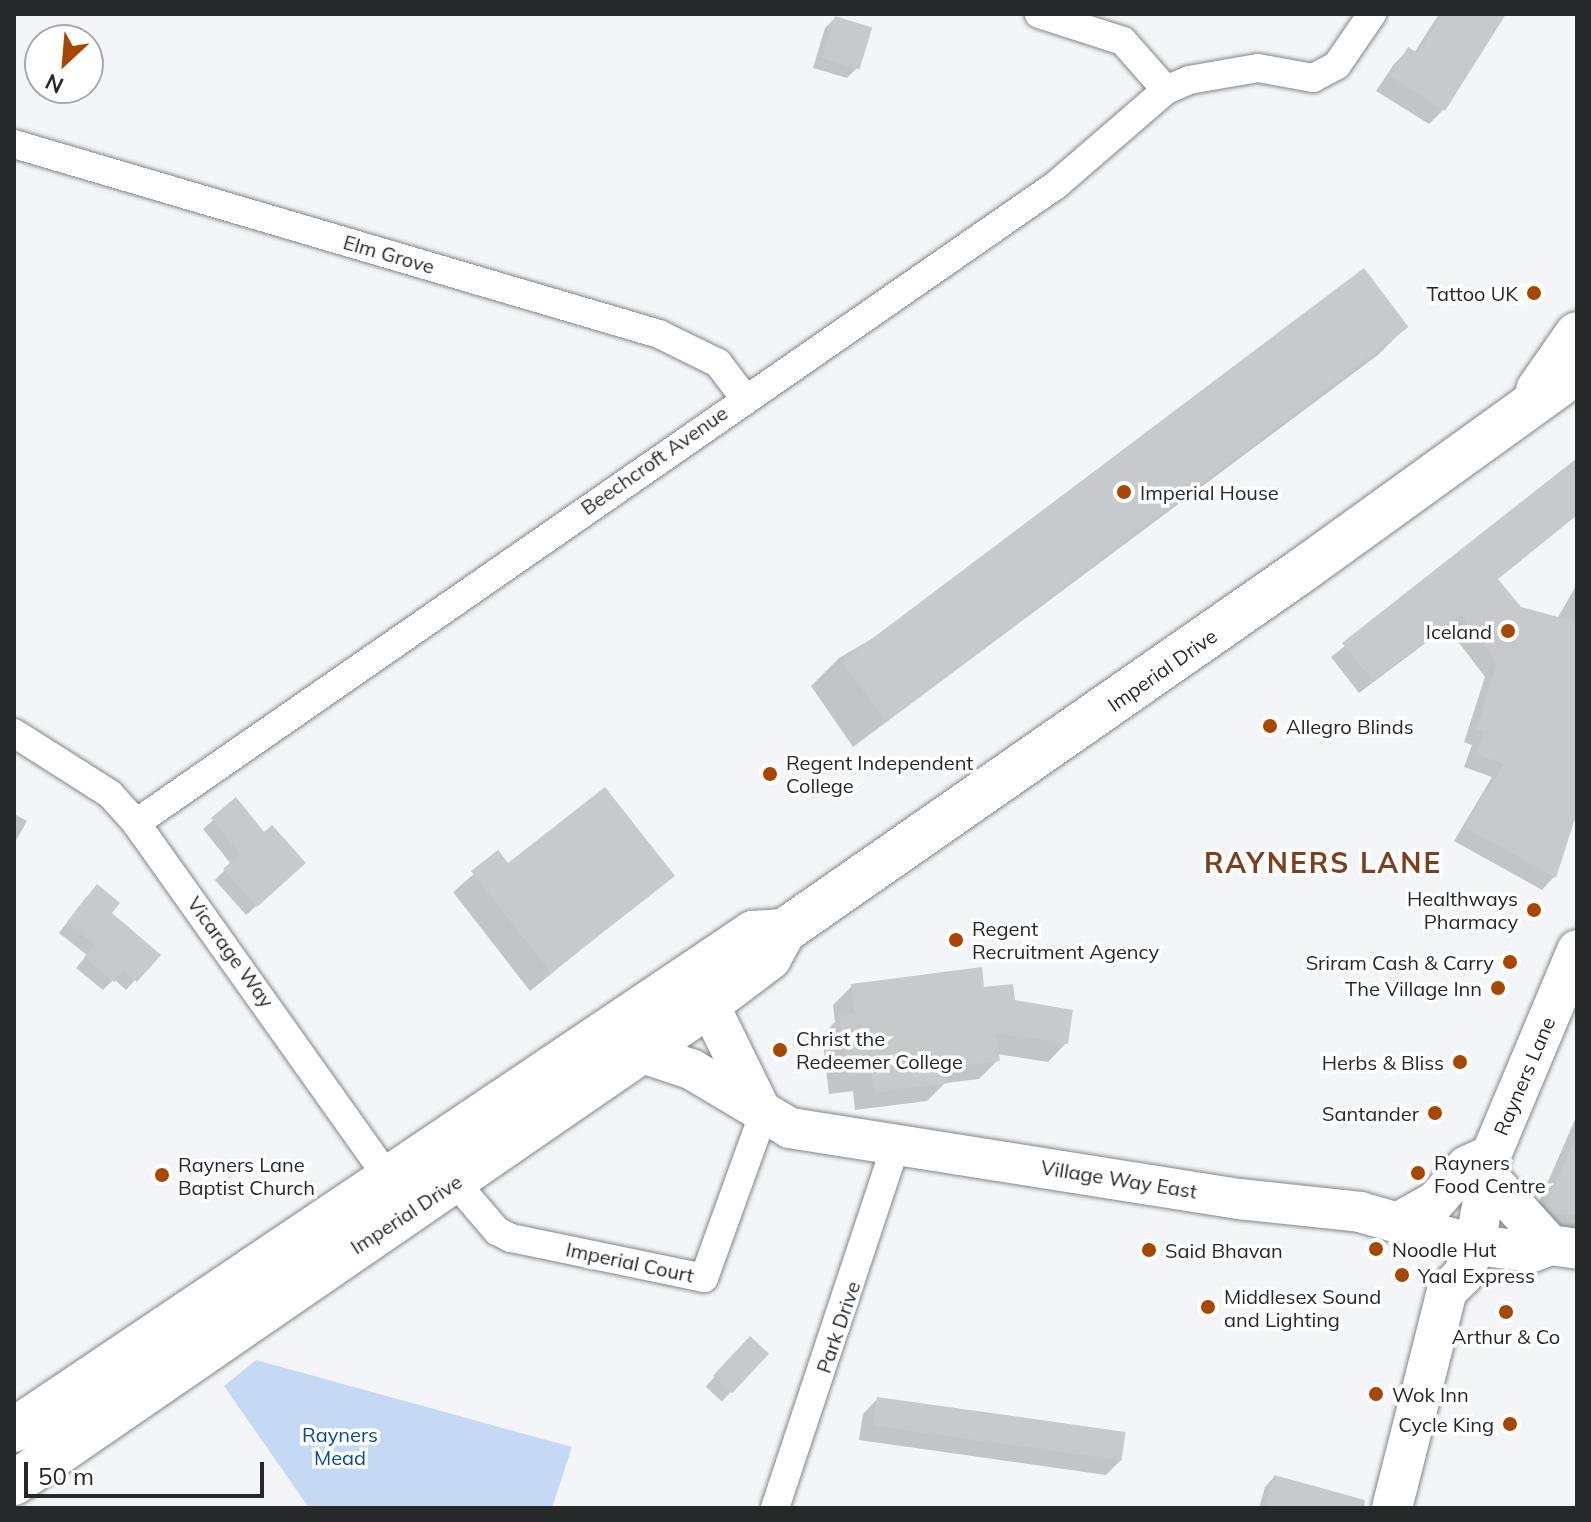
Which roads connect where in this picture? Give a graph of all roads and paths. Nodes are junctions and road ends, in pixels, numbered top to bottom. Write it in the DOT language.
graph roads {
  1 [pos="1039,14"];
  2 [pos="1372,14"];
  3 [pos="1166,90"];
  4 [pos="14,144"];
  5 [pos="1577,334"];
  6 [pos="1577,372"];
  7 [pos="744,397"];
  8 [pos="1532,399"];
  9 [pos="14,733"];
  10 [pos="136,823"];
  11 [pos="1577,950"];
  12 [pos="710,983"];
  13 [pos="642,1053"];
  14 [pos="763,1115"];
  15 [pos="896,1145"];
  16 [pos="1490,1166"];
  17 [pos="455,1182"];
  18 [pos="399,1193"];
  19 [pos="1412,1228"];
  20 [pos="1475,1245"];
  21 [pos="1563,1247"];
  22 [pos="1447,1291"];
  23 [pos="14,1430"];
  24 [pos="14,1483"];
  25 [pos="775,1508"];
  26 [pos="1392,1508"];
  1 -- 3 [label="street"];
  2 -- 3 [label="street"];
  3 -- 7 [label="street, Beechcroft Avenue"];
  4 -- 7 [label="street, Elm Grove"];
  5 -- 8 [label="main road, Imperial Drive"];
  6 -- 8 [label="main road, Imperial Drive"];
  7 -- 10 [label="street, Beechcroft Avenue"];
  8 -- 12 [label="main road, Imperial Drive"];
  9 -- 10 [label="street, Vicarage Way"];
  10 -- 18 [label="street, Vicarage Way"];
  11 -- 16 [label="street, Rayners Lane"];
  12 -- 13 [label="main road, Imperial Drive"];
  12 -- 14 [label="street"];
  12 -- 18 [label="main road, Imperial Drive"];
  13 -- 14 [label="street, Village Way East"];
  13 -- 17 [label="main road, Imperial Drive"];
  14 -- 15 [label="street, Village Way East"];
  14 -- 17 [label="street, Imperial Court"];
  15 -- 19 [label="street, Village Way East"];
  15 -- 25 [label="street, Park Drive"];
  16 -- 19 [label="street"];
  16 -- 20 [label="street, Rayners Lane"];
  16 -- 21 [label="street"];
  17 -- 18 [label="main road, Imperial Drive"];
  18 -- 23 [label="main road, Imperial Drive"];
  18 -- 24 [label="main road, Imperial Drive"];
  19 -- 20 [label="street, Village Way East"];
  19 -- 22 [label="street"];
  20 -- 21 [label="street, Village Way East"];
  20 -- 22 [label="street, Rayners Lane"];
  22 -- 26 [label="street, Rayners Lane"];
}
